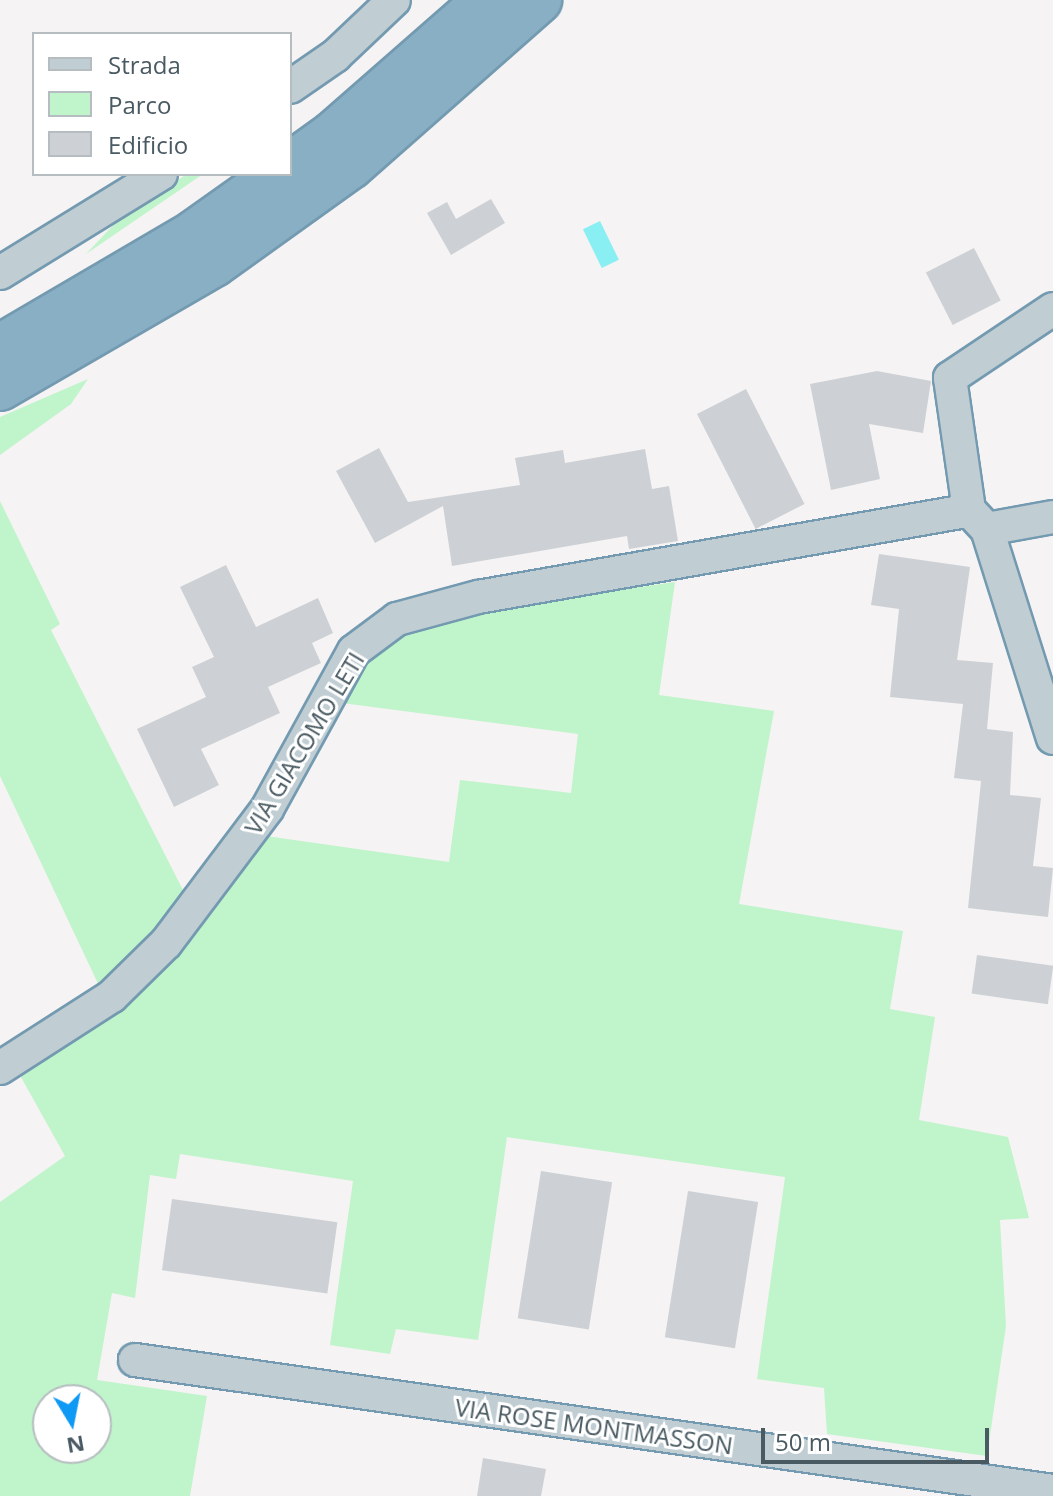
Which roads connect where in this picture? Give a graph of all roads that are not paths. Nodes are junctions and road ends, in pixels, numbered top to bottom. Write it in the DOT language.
graph roads {
  1 [pos="394,0"];
  2 [pos="486,0"];
  3 [pos="539,0"];
  4 [pos="292,86"];
  5 [pos="292,163"];
  6 [pos="158,176"];
  7 [pos="274,176"];
  8 [pos="0,273"];
  9 [pos="1053,309"];
  10 [pos="0,347"];
  11 [pos="0,388"];
  12 [pos="1053,517"];
  13 [pos="978,520"];
  14 [pos="1053,738"];
  15 [pos="0,1068"];
  16 [pos="135,1360"];
  17 [pos="1053,1491"];
  1 -- 4 [label="street"];
  2 -- 5 [label="highway"];
  3 -- 11 [label="highway"];
  6 -- 8 [label="street"];
  7 -- 10 [label="highway"];
  9 -- 13 [label="street"];
  12 -- 13 [label="street, VIA GIACOMO LETI"];
  13 -- 14 [label="street"];
  13 -- 15 [label="street, VIA GIACOMO LETI"];
  16 -- 17 [label="street, VIA ROSE MONTMASSON"];
}
